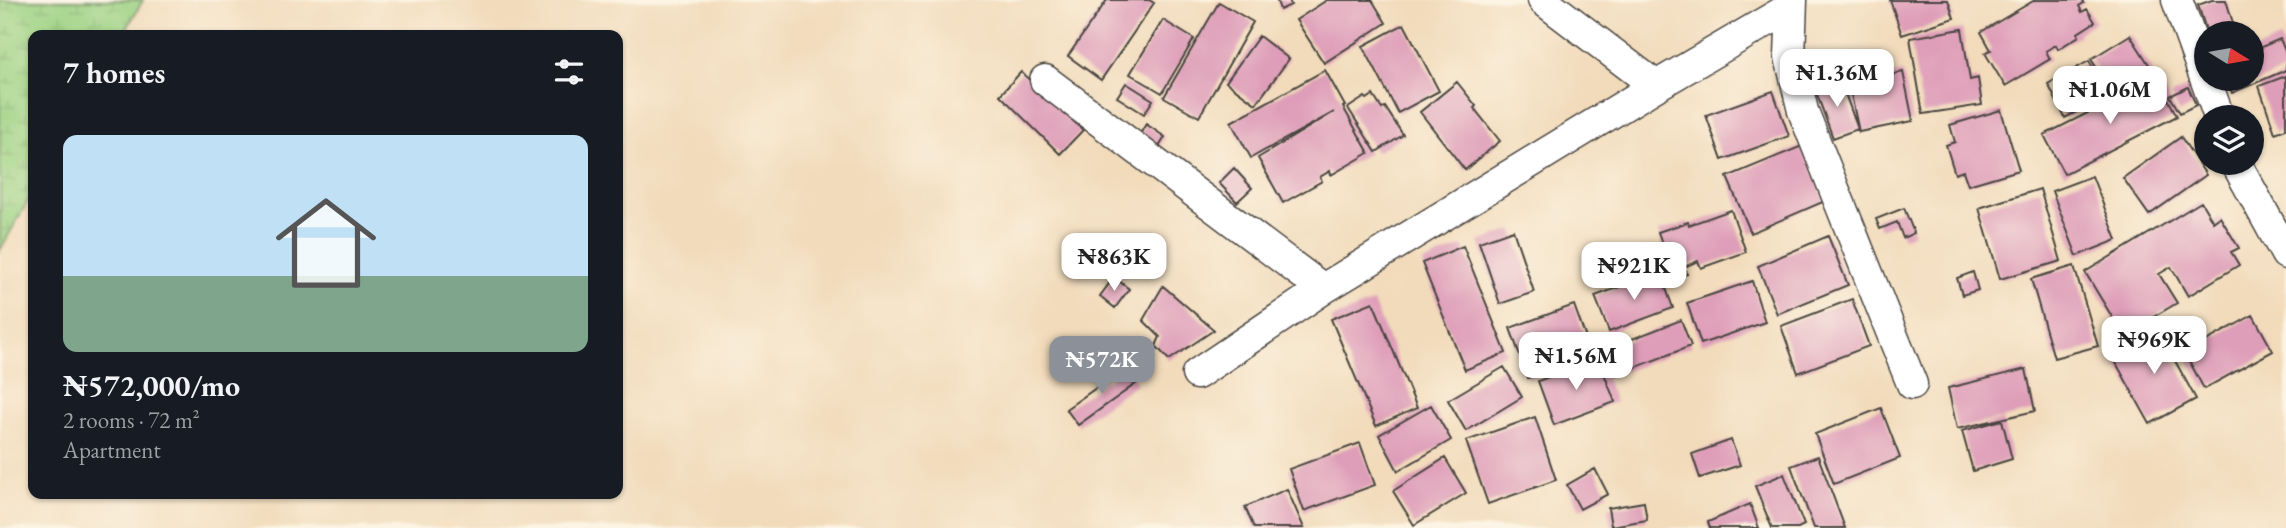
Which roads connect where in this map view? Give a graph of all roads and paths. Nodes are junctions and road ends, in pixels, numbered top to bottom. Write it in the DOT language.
graph roads {
  1 [pos="1543,0"];
  2 [pos="2177,0"];
  3 [pos="1791,4"];
  4 [pos="1045,80"];
  5 [pos="1656,86"];
  6 [pos="2214,105"];
  7 [pos="2243,175"];
  8 [pos="2286,254"];
  9 [pos="1323,289"];
  10 [pos="1197,374"];
  11 [pos="1912,384"];
  1 -- 5 [label="street"];
  2 -- 6 [label="street"];
  3 -- 5 [label="street"];
  3 -- 11 [label="street"];
  4 -- 9 [label="street"];
  5 -- 9 [label="street"];
  7 -- 8 [label="street"];
  9 -- 10 [label="street"];
}
